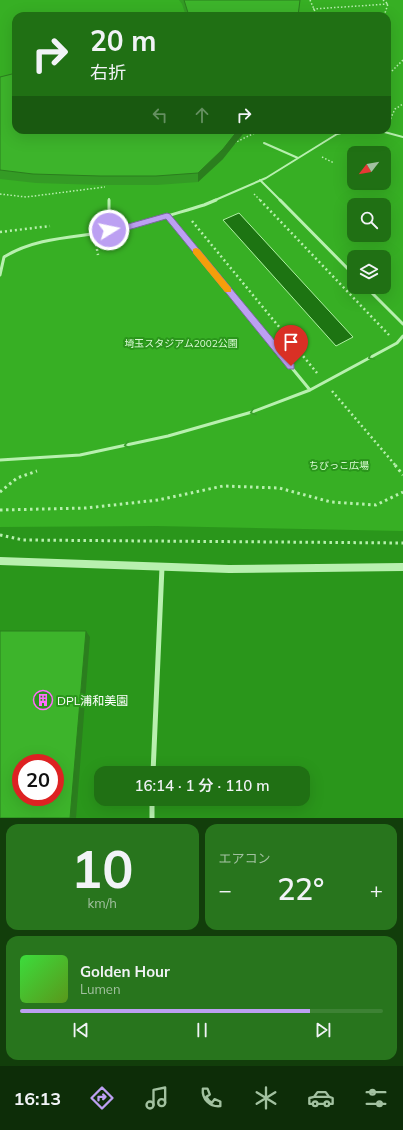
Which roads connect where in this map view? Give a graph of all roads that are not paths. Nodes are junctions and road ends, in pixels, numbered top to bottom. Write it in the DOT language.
graph roads {
  1 [pos="337,134"];
  2 [pos="391,134"];
  3 [pos="403,137"];
  4 [pos="264,143"];
  5 [pos="298,158"];
  6 [pos="260,180"];
  7 [pos="109,199"];
  8 [pos="167,216"];
  9 [pos="109,230"];
  10 [pos="347,268"];
  11 [pos="0,275"];
  12 [pos="373,294"];
  13 [pos="403,324"];
  14 [pos="403,336"];
  15 [pos="310,390"];
  16 [pos="0,460"];
  17 [pos="0,561"];
  18 [pos="162,566"];
  19 [pos="403,567"];
  20 [pos="153,766"];
  21 [pos="152,806"];
  22 [pos="152,818"];
  1 -- 5 [label="lane"];
  2 -- 3 [label="lane"];
  4 -- 5 [label="lane"];
  5 -- 6 [label="lane"];
  6 -- 8 [label="lane"];
  6 -- 10 [label="lane"];
  7 -- 9 [label="lane"];
  8 -- 9 [label="lane"];
  8 -- 15 [label="lane"];
  9 -- 11 [label="lane"];
  12 -- 13 [label="lane"];
  14 -- 15 [label="lane, one-way"];
  15 -- 16 [label="lane, one-way"];
  17 -- 18 [label="street"];
  18 -- 19 [label="street"];
  18 -- 20 [label="street"];
  21 -- 22 [label="street"];
}
